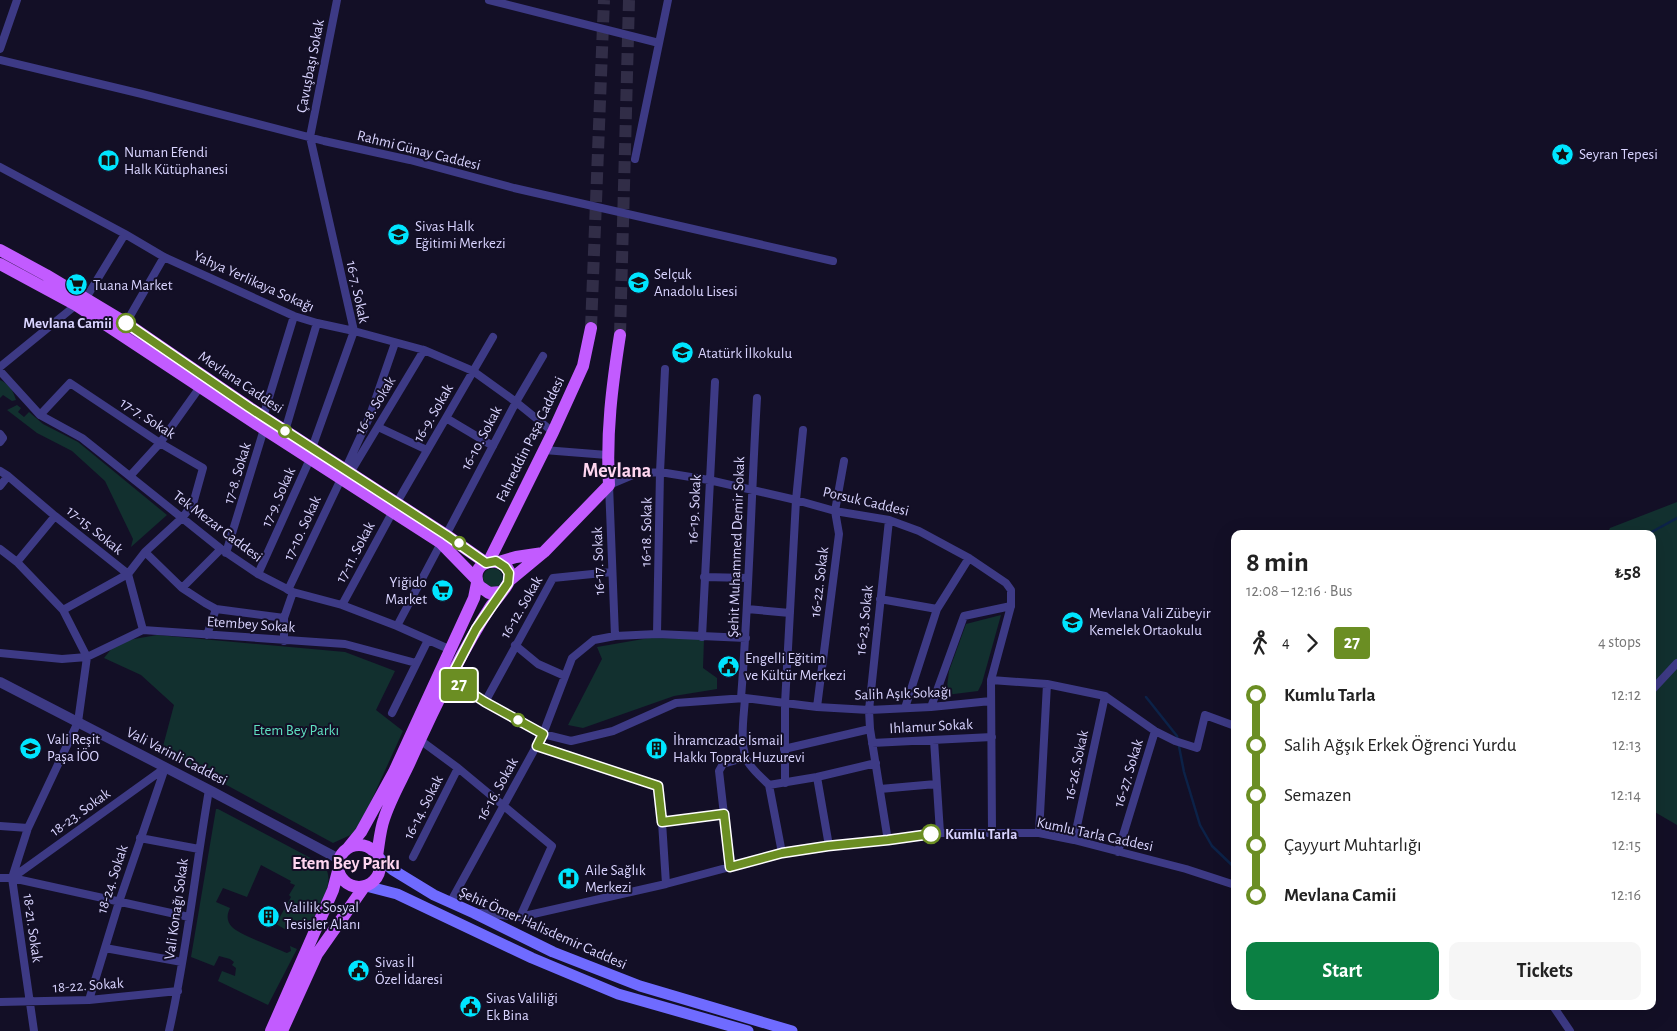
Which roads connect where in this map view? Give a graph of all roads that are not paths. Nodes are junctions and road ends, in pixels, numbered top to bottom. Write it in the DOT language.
graph roads {
  1 [pos="17,0"];
  2 [pos="337,0"];
  3 [pos="489,0"];
  4 [pos="668,0"];
  5 [pos="660,43"];
  6 [pos="0,49"];
  7 [pos="0,60"];
  8 [pos="310,137"];
  9 [pos="635,159"];
  10 [pos="0,167"];
  11 [pos="125,234"];
  12 [pos="0,250"];
  13 [pos="164,257"];
  14 [pos="833,261"];
  15 [pos="0,264"];
  16 [pos="81,302"];
  17 [pos="294,316"];
  18 [pos="126,323"];
  19 [pos="317,324"];
  20 [pos="591,328"];
  21 [pos="354,331"];
  22 [pos="620,335"];
  23 [pos="493,337"];
  24 [pos="395,342"];
  25 [pos="424,350"];
  26 [pos="543,356"];
  27 [pos="0,369"];
  28 [pos="665,369"];
  29 [pos="473,371"];
  30 [pos="715,382"];
  31 [pos="200,387"];
  32 [pos="757,398"];
  33 [pos="516,402"];
  34 [pos="40,415"];
  35 [pos="446,418"];
  36 [pos="264,423"];
  37 [pos="378,427"];
  38 [pos="803,430"];
  39 [pos="285,431"];
  40 [pos="553,432"];
  41 [pos="0,434"];
  42 [pos="0,442"];
  43 [pos="160,443"];
  44 [pos="493,446"];
  45 [pos="427,450"];
  46 [pos="544,450"];
  47 [pos="311,454"];
  48 [pos="607,455"];
  49 [pos="844,461"];
  50 [pos="0,471"];
  51 [pos="660,472"];
  52 [pos="345,474"];
  53 [pos="8,476"];
  54 [pos="130,476"];
  55 [pos="709,480"];
  56 [pos="609,485"];
  57 [pos="0,486"];
  58 [pos="751,490"];
  59 [pos="796,500"];
  60 [pos="394,508"];
  61 [pos="835,511"];
  62 [pos="55,516"];
  63 [pos="182,518"];
  64 [pos="889,520"];
  65 [pos="444,539"];
  66 [pos="0,549"];
  67 [pos="224,551"];
  68 [pos="146,552"];
  69 [pos="544,552"];
  70 [pos="969,558"];
  71 [pos="17,562"];
  72 [pos="491,562"];
  73 [pos="612,572"];
  74 [pos="128,574"];
  75 [pos="258,574"];
  76 [pos="704,577"];
  77 [pos="748,578"];
  78 [pos="509,581"];
  79 [pos="477,582"];
  80 [pos="182,588"];
  81 [pos="291,591"];
  82 [pos="501,592"];
  83 [pos="880,599"];
  84 [pos="342,605"];
  85 [pos="1011,606"];
  86 [pos="216,609"];
  87 [pos="747,609"];
  88 [pos="937,609"];
  89 [pos="63,610"];
  90 [pos="790,613"];
  91 [pos="284,618"];
  92 [pos="397,626"];
  93 [pos="143,630"];
  94 [pos="658,634"];
  95 [pos="207,635"];
  96 [pos="615,636"];
  97 [pos="702,637"];
  98 [pos="746,638"];
  99 [pos="428,640"];
  100 [pos="284,641"];
  101 [pos="515,645"];
  102 [pos="451,650"];
  103 [pos="0,653"];
  104 [pos="88,657"];
  105 [pos="416,663"];
  106 [pos="1677,663"];
  107 [pos="565,676"];
  108 [pos="450,679"];
  109 [pos="991,680"];
  110 [pos="0,682"];
  111 [pos="1047,684"];
  112 [pos="1656,686"];
  113 [pos="1105,696"];
  114 [pos="743,698"];
  115 [pos="991,701"];
  116 [pos="485,702"];
  117 [pos="785,704"];
  118 [pos="817,707"];
  119 [pos="931,707"];
  120 [pos="904,708"];
  121 [pos="868,710"];
  122 [pos="392,713"];
  123 [pos="78,722"];
  124 [pos="1231,725"];
  125 [pos="870,729"];
  126 [pos="1155,731"];
  127 [pos="543,734"];
  128 [pos="992,737"];
  129 [pos="420,740"];
  130 [pos="934,740"];
  131 [pos="872,743"];
  132 [pos="537,746"];
  133 [pos="784,749"];
  134 [pos="746,757"];
  135 [pos="876,762"];
  136 [pos="165,768"];
  137 [pos="458,768"];
  138 [pos="817,777"];
  139 [pos="785,783"];
  140 [pos="936,784"];
  141 [pos="769,785"];
  142 [pos="880,789"];
  143 [pos="209,790"];
  144 [pos="504,806"];
  145 [pos="724,814"];
  146 [pos="662,822"];
  147 [pos="0,826"];
  148 [pos="28,828"];
  149 [pos="992,832"];
  150 [pos="940,833"];
  151 [pos="1039,833"];
  152 [pos="140,838"];
  153 [pos="888,840"];
  154 [pos="1074,840"];
  155 [pos="828,846"];
  156 [pos="348,848"];
  157 [pos="199,849"];
  158 [pos="1118,852"];
  159 [pos="782,853"];
  160 [pos="378,857"];
  161 [pos="413,857"];
  162 [pos="338,865"];
  163 [pos="730,867"];
  164 [pos="0,878"];
  165 [pos="12,878"];
  166 [pos="1231,883"];
  167 [pos="666,884"];
  168 [pos="365,887"];
  169 [pos="118,902"];
  170 [pos="450,903"];
  171 [pos="474,912"];
  172 [pos="188,917"];
  173 [pos="520,917"];
  174 [pos="105,948"];
  175 [pos="182,962"];
  176 [pos="178,991"];
  177 [pos="89,1000"];
  178 [pos="0,1002"];
  179 [pos="29,1002"];
  180 [pos="1556,1010"];
  181 [pos="34,1031"];
  182 [pos="169,1031"];
  183 [pos="271,1031"];
  184 [pos="282,1031"];
  185 [pos="748,1031"];
  186 [pos="792,1031"];
  187 [pos="1570,1031"];
  1 -- 6 [label="street"];
  2 -- 8 [label="street, Çavuşbaşı Sokak"];
  3 -- 5 [label="street"];
  4 -- 5 [label="street"];
  5 -- 9 [label="street"];
  7 -- 8 [label="street, Rahmi Günay Caddesi"];
  8 -- 14 [label="street, Rahmi Günay Caddesi"];
  8 -- 21 [label="street, 16-7. Sokak"];
  10 -- 11 [label="street, Yahya Yerlikaya Sokağı"];
  11 -- 13 [label="street, Yahya Yerlikaya Sokağı"];
  11 -- 16 [label="street"];
  12 -- 16 [label="main road, Mevlana Caddesi"];
  13 -- 17 [label="street, Yahya Yerlikaya Sokağı"];
  13 -- 18 [label="street"];
  15 -- 16 [label="main road, Mevlana Caddesi"];
  16 -- 18 [label="main road, Mevlana Caddesi"];
  16 -- 27 [label="street"];
  16 -- 31 [label="main road, Mevlana Caddesi"];
  17 -- 19 [label="street, Yahya Yerlikaya Sokağı"];
  17 -- 36 [label="street, 17-8. Sokak"];
  18 -- 36 [label="main road, Mevlana Caddesi"];
  19 -- 21 [label="street, Yahya Yerlikaya Sokağı"];
  19 -- 39 [label="street"];
  20 -- 40 [label="main road, Fahreddin Paşa Caddesi"];
  21 -- 24 [label="street, Yahya Yerlikaya Sokağı"];
  21 -- 47 [label="street, 16-7. Sokak"];
  22 -- 48 [label="main road"];
  23 -- 29 [label="street, 16-9. Sokak"];
  24 -- 25 [label="street, Yahya Yerlikaya Sokağı"];
  24 -- 52 [label="street, 16-8. Sokak"];
  25 -- 29 [label="street, Yahya Yerlikaya Sokağı"];
  25 -- 37 [label="street, 16-8. Sokak"];
  26 -- 33 [label="street, 16-10. Sokak"];
  27 -- 34 [label="street, Tek Mezar Caddesi"];
  28 -- 51 [label="street, 16-18. Sokak"];
  29 -- 33 [label="street, Yahya Yerlikaya Sokağı"];
  29 -- 35 [label="street, 16-9. Sokak"];
  30 -- 55 [label="street, 16-19. Sokak"];
  31 -- 36 [label="main road, Mevlana Caddesi"];
  31 -- 43 [label="street"];
  32 -- 58 [label="street, Şehit Muhammed Demir Sokak"];
  33 -- 40 [label="street, Yahya Yerlikaya Sokağı"];
  33 -- 44 [label="street, 16-10. Sokak"];
  34 -- 43 [label="street, 17-7. Sokak"];
  34 -- 54 [label="street, Tek Mezar Caddesi"];
  35 -- 44 [label="street"];
  35 -- 45 [label="street, 16-9. Sokak"];
  36 -- 39 [label="main road, Mevlana Caddesi"];
  36 -- 47 [label="main road, Mevlana Caddesi"];
  36 -- 67 [label="street, 17-8. Sokak"];
  37 -- 45 [label="street"];
  37 -- 52 [label="street, 16-8. Sokak"];
  38 -- 59 [label="street"];
  39 -- 47 [label="main road, Mevlana Caddesi"];
  40 -- 46 [label="main road, Fahreddin Paşa Caddesi"];
  41 -- 42 [label="street"];
  43 -- 54 [label="street"];
  43 -- 63 [label="street, 17-7. Sokak"];
  44 -- 65 [label="street, 16-10. Sokak"];
  45 -- 60 [label="street, 16-9. Sokak"];
  46 -- 48 [label="street"];
  46 -- 72 [label="main road, Fahreddin Paşa Caddesi"];
  47 -- 52 [label="main road, Mevlana Caddesi"];
  47 -- 75 [label="street, 17-9. Sokak"];
  48 -- 56 [label="main road"];
  49 -- 61 [label="street, 16-22. Sokak"];
  50 -- 53 [label="street, 17-15. Sokak"];
  51 -- 55 [label="street, Porsuk Caddesi"];
  51 -- 56 [label="street, Porsuk Caddesi"];
  51 -- 94 [label="street, 16-18. Sokak"];
  52 -- 60 [label="main road, Mevlana Caddesi"];
  52 -- 81 [label="street, 17-10. Sokak"];
  53 -- 57 [label="street"];
  53 -- 62 [label="street, 17-15. Sokak"];
  54 -- 63 [label="street, Tek Mezar Caddesi"];
  55 -- 58 [label="street, Porsuk Caddesi"];
  55 -- 76 [label="street, 16-19. Sokak"];
  56 -- 69 [label="main road, Porsuk Caddesi"];
  56 -- 73 [label="street, 16-17. Sokak"];
  58 -- 59 [label="street, Porsuk Caddesi"];
  58 -- 77 [label="street, Şehit Muhammed Demir Sokak"];
  59 -- 61 [label="street, Porsuk Caddesi"];
  59 -- 90 [label="street"];
  60 -- 65 [label="main road, Mevlana Caddesi"];
  60 -- 84 [label="street, 17-11. Sokak"];
  61 -- 64 [label="street, Porsuk Caddesi"];
  61 -- 118 [label="street, 16-22. Sokak"];
  62 -- 71 [label="street"];
  62 -- 74 [label="street, 17-15. Sokak"];
  63 -- 67 [label="street, Tek Mezar Caddesi"];
  63 -- 68 [label="street"];
  64 -- 70 [label="street, Porsuk Caddesi"];
  64 -- 83 [label="street, 16-23. Sokak"];
  65 -- 72 [label="main road, Mevlana Caddesi"];
  65 -- 79 [label="main road, Mevlana Caddesi"];
  65 -- 92 [label="street, 16-10. Sokak"];
  66 -- 71 [label="street"];
  67 -- 75 [label="street, Tek Mezar Caddesi"];
  67 -- 80 [label="street"];
  68 -- 74 [label="street"];
  68 -- 80 [label="street"];
  69 -- 72 [label="main road"];
  69 -- 78 [label="main road, Porsuk Caddesi"];
  70 -- 85 [label="street, Porsuk Caddesi"];
  70 -- 88 [label="street"];
  71 -- 89 [label="street"];
  72 -- 78 [label="main road"];
  72 -- 79 [label="main road"];
  73 -- 96 [label="street, 16-17. Sokak"];
  73 -- 101 [label="street, 16-12. Sokak"];
  74 -- 89 [label="street"];
  74 -- 93 [label="street, 17-15. Sokak"];
  75 -- 81 [label="street, Tek Mezar Caddesi"];
  76 -- 77 [label="street"];
  76 -- 97 [label="street, 16-19. Sokak"];
  77 -- 87 [label="street, Şehit Muhammed Demir Sokak"];
  78 -- 82 [label="main road"];
  79 -- 82 [label="main road"];
  79 -- 102 [label="main road"];
  80 -- 86 [label="street"];
  81 -- 84 [label="street, Tek Mezar Caddesi"];
  81 -- 91 [label="street, 17-10. Sokak"];
  82 -- 108 [label="main road"];
  83 -- 88 [label="street"];
  83 -- 121 [label="street, 16-23. Sokak"];
  84 -- 92 [label="street, Tek Mezar Caddesi"];
  85 -- 109 [label="street, Porsuk Caddesi"];
  85 -- 119 [label="street"];
  86 -- 91 [label="street"];
  86 -- 95 [label="street"];
  87 -- 90 [label="street"];
  87 -- 98 [label="street, Şehit Muhammed Demir Sokak"];
  88 -- 120 [label="street"];
  89 -- 104 [label="street"];
  90 -- 117 [label="street"];
  91 -- 100 [label="street, 17-10. Sokak"];
  92 -- 99 [label="street, Tek Mezar Caddesi"];
  93 -- 95 [label="street, Etembey Sokak"];
  93 -- 104 [label="street"];
  94 -- 96 [label="street, 16-16. Sokak"];
  94 -- 97 [label="street, 16-16. Sokak"];
  95 -- 100 [label="street, Etembey Sokak"];
  96 -- 107 [label="street, 16-16. Sokak"];
  97 -- 98 [label="street, 16-16. Sokak"];
  98 -- 114 [label="street, Şehit Muhammed Demir Sokak"];
  99 -- 102 [label="street, Tek Mezar Caddesi"];
  99 -- 105 [label="street"];
  100 -- 105 [label="street, Etembey Sokak"];
  101 -- 107 [label="street"];
  101 -- 116 [label="street, 16-12. Sokak"];
  102 -- 156 [label="main road"];
  103 -- 104 [label="street"];
  104 -- 123 [label="street, 18-21. Sokak"];
  105 -- 122 [label="street"];
  106 -- 112 [label="street"];
  107 -- 127 [label="street, 16-16. Sokak"];
  108 -- 116 [label="street, Salih Aşık Sokağı"];
  108 -- 129 [label="main road"];
  109 -- 111 [label="street"];
  109 -- 115 [label="street, Porsuk Caddesi"];
  110 -- 123 [label="street, Vali Varinli Caddesi"];
  111 -- 113 [label="street"];
  111 -- 151 [label="street"];
  113 -- 126 [label="street"];
  113 -- 154 [label="street, 16-26. Sokak"];
  114 -- 117 [label="street, Salih Aşık Sokağı"];
  114 -- 127 [label="street, Salih Aşık Sokağı"];
  114 -- 134 [label="street, Şehit Muhammed Demir Sokak"];
  115 -- 119 [label="street, Salih Aşık Sokağı"];
  115 -- 128 [label="street, Porsuk Caddesi"];
  116 -- 127 [label="street, Salih Aşık Sokağı"];
  117 -- 118 [label="street, Salih Aşık Sokağı"];
  117 -- 133 [label="street"];
  118 -- 121 [label="street, Salih Aşık Sokağı"];
  119 -- 120 [label="street, Salih Aşık Sokağı"];
  120 -- 121 [label="street, Salih Aşık Sokağı"];
  121 -- 125 [label="street, 16-23. Sokak"];
  123 -- 136 [label="street, Vali Varinli Caddesi"];
  123 -- 148 [label="street, 18-21. Sokak"];
  124 -- 126 [label="street"];
  125 -- 131 [label="street, 16-23. Sokak"];
  125 -- 133 [label="street"];
  126 -- 158 [label="street, 16-27. Sokak"];
  127 -- 132 [label="street, 16-16. Sokak"];
  128 -- 130 [label="street, Ihlamur Sokak"];
  128 -- 149 [label="street, Porsuk Caddesi"];
  129 -- 137 [label="street"];
  129 -- 160 [label="main road"];
  130 -- 131 [label="street, Ihlamur Sokak"];
  130 -- 140 [label="street"];
  131 -- 135 [label="street, 16-23. Sokak"];
  132 -- 144 [label="street, 16-16. Sokak"];
  132 -- 146 [label="street"];
  133 -- 139 [label="street"];
  134 -- 141 [label="street"];
  134 -- 145 [label="street"];
  135 -- 138 [label="street"];
  135 -- 142 [label="street, 16-23. Sokak"];
  136 -- 143 [label="street, Vali Varinli Caddesi"];
  136 -- 152 [label="street, 18-24. Sokak"];
  136 -- 165 [label="street, 18-23. Sokak"];
  137 -- 144 [label="street"];
  137 -- 161 [label="street, 16-14. Sokak"];
  138 -- 139 [label="street"];
  138 -- 155 [label="street"];
  139 -- 141 [label="street"];
  140 -- 142 [label="street"];
  140 -- 150 [label="street"];
  141 -- 159 [label="street"];
  142 -- 153 [label="street, 16-23. Sokak"];
  143 -- 157 [label="street, Vali Konağı Sokak"];
  143 -- 162 [label="street, Vali Varinli Caddesi"];
  144 -- 170 [label="street, 16-16. Sokak"];
  144 -- 173 [label="street"];
  145 -- 146 [label="street"];
  145 -- 163 [label="street"];
  146 -- 167 [label="street"];
  147 -- 148 [label="street"];
  148 -- 165 [label="street, 18-21. Sokak"];
  149 -- 150 [label="street, Kumlu Tarla Caddesi"];
  149 -- 151 [label="street, Kumlu Tarla Caddesi"];
  150 -- 153 [label="street, Kumlu Tarla Caddesi"];
  151 -- 154 [label="street, Kumlu Tarla Caddesi"];
  152 -- 157 [label="street"];
  152 -- 169 [label="street, 18-24. Sokak"];
  153 -- 155 [label="street, Kumlu Tarla Caddesi"];
  154 -- 158 [label="street, Kumlu Tarla Caddesi"];
  155 -- 159 [label="street, Kumlu Tarla Caddesi"];
  156 -- 160 [label="main road"];
  156 -- 162 [label="main road"];
  157 -- 172 [label="street, Vali Konağı Sokak"];
  158 -- 166 [label="street, Kumlu Tarla Caddesi"];
  159 -- 163 [label="street, Kumlu Tarla Caddesi"];
  160 -- 168 [label="main road"];
  160 -- 170 [label="main road, Şehit Ömer Halisdemir Caddesi"];
  162 -- 168 [label="main road"];
  162 -- 183 [label="main road"];
  163 -- 167 [label="street, Kumlu Tarla Caddesi"];
  164 -- 165 [label="street"];
  165 -- 169 [label="street"];
  165 -- 179 [label="street, 18-21. Sokak"];
  167 -- 173 [label="street, Kumlu Tarla Caddesi"];
  168 -- 184 [label="main road"];
  168 -- 185 [label="main road, Şehit Ömer Halisdemir Caddesi"];
  169 -- 172 [label="street"];
  169 -- 174 [label="street, 18-24. Sokak"];
  170 -- 171 [label="main road, Şehit Ömer Halisdemir Caddesi"];
  171 -- 173 [label="street, Kumlu Tarla Caddesi"];
  171 -- 186 [label="main road, Şehit Ömer Halisdemir Caddesi"];
  172 -- 175 [label="street, Vali Konağı Sokak"];
  174 -- 175 [label="street"];
  174 -- 177 [label="street, 18-24. Sokak"];
  175 -- 176 [label="street, Vali Konağı Sokak"];
  176 -- 177 [label="street, 18-22. Sokak"];
  176 -- 182 [label="street, Vali Konağı Sokak"];
  177 -- 179 [label="street, 18-22. Sokak"];
  178 -- 179 [label="street, 18-22. Sokak"];
  179 -- 181 [label="street, 18-21. Sokak"];
  180 -- 187 [label="street"];
}
